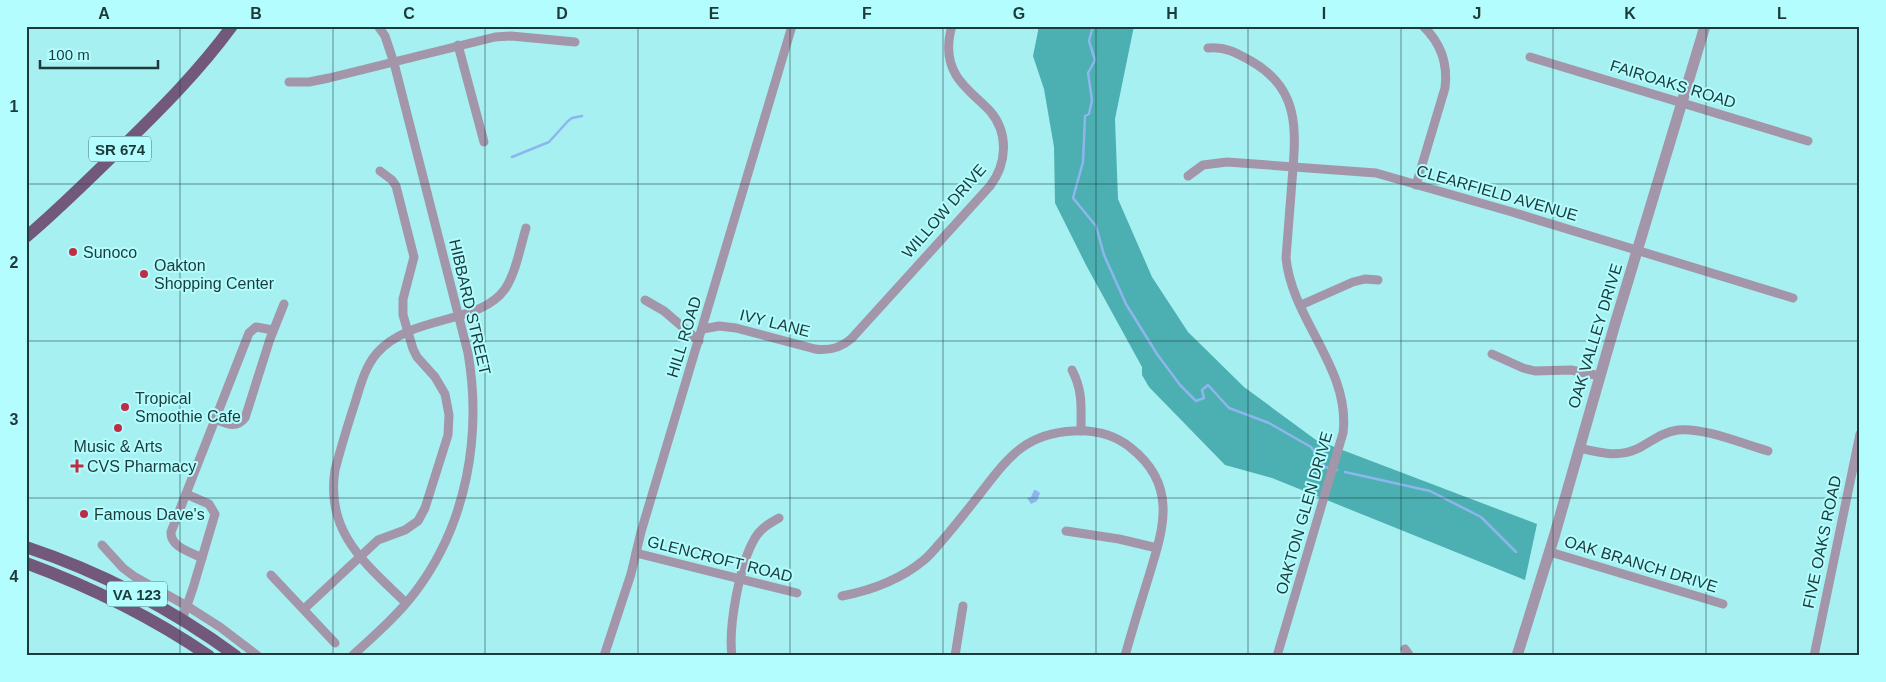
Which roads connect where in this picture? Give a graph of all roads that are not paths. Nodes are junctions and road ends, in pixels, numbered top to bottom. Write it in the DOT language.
graph roads {
  1 [pos="232,26"];
  2 [pos="378,26"];
  3 [pos="792,26"];
  4 [pos="952,26"];
  5 [pos="1423,26"];
  6 [pos="1705,26"];
  7 [pos="575,42"];
  8 [pos="458,45"];
  9 [pos="1208,48"];
  10 [pos="1530,57"];
  11 [pos="394,63"];
  12 [pos="290,82"];
  13 [pos="1682,103"];
  14 [pos="1808,141"];
  15 [pos="484,142"];
  16 [pos="1293,166"];
  17 [pos="380,171"];
  18 [pos="1188,176"];
  19 [pos="1416,185"];
  20 [pos="526,228"];
  21 [pos="26,237"];
  22 [pos="1638,251"];
  23 [pos="1378,280"];
  24 [pos="1793,298"];
  25 [pos="645,300"];
  26 [pos="284,304"];
  27 [pos="1301,306"];
  28 [pos="459,315"];
  29 [pos="703,328"];
  30 [pos="273,330"];
  31 [pos="408,331"];
  32 [pos="699,340"];
  33 [pos="840,347"];
  34 [pos="1492,354"];
  35 [pos="1072,370"];
  36 [pos="1600,376"];
  37 [pos="215,419"];
  38 [pos="1081,431"];
  39 [pos="1860,434"];
  40 [pos="1579,448"];
  41 [pos="1768,451"];
  42 [pos="186,494"];
  43 [pos="780,518"];
  44 [pos="1066,531"];
  45 [pos="102,545"];
  46 [pos="26,546"];
  47 [pos="1157,548"];
  48 [pos="1550,552"];
  49 [pos="636,553"];
  50 [pos="359,556"];
  51 [pos="202,558"];
  52 [pos="26,563"];
  53 [pos="271,575"];
  54 [pos="741,580"];
  55 [pos="797,594"];
  56 [pos="842,596"];
  57 [pos="406,603"];
  58 [pos="1723,604"];
  59 [pos="187,606"];
  60 [pos="963,606"];
  61 [pos="304,609"];
  62 [pos="182,620"];
  63 [pos="335,643"];
  64 [pos="209,656"];
  65 [pos="236,656"];
  66 [pos="258,656"];
  67 [pos="352,656"];
  68 [pos="604,656"];
  69 [pos="732,656"];
  70 [pos="955,656"];
  71 [pos="1125,656"];
  72 [pos="1278,656"];
  73 [pos="1517,656"];
  74 [pos="1814,656"];
  1 -- 21 [label="main road, SR 674"];
  2 -- 11 [label="street, HIBBARD STREET"];
  3 -- 29 [label="street, HILL ROAD"];
  4 -- 33 [label="street, WILLOW DRIVE"];
  5 -- 19 [label="street"];
  6 -- 13 [label="street, OAK VALLEY DRIVE"];
  7 -- 8 [label="street"];
  8 -- 11 [label="street"];
  8 -- 15 [label="street"];
  9 -- 16 [label="street, OAKTON GLEN DRIVE"];
  10 -- 13 [label="street, FAIROAKS ROAD"];
  11 -- 12 [label="street"];
  11 -- 28 [label="street, HIBBARD STREET"];
  13 -- 14 [label="street, FAIROAKS ROAD"];
  13 -- 22 [label="street, OAK VALLEY DRIVE"];
  16 -- 18 [label="street, CLEARFIELD AVENUE"];
  16 -- 19 [label="street, CLEARFIELD AVENUE"];
  16 -- 27 [label="street, OAKTON GLEN DRIVE"];
  17 -- 31 [label="street"];
  19 -- 22 [label="street, CLEARFIELD AVENUE"];
  20 -- 28 [label="street"];
  22 -- 24 [label="street, CLEARFIELD AVENUE"];
  22 -- 36 [label="street, OAK VALLEY DRIVE"];
  23 -- 27 [label="street"];
  25 -- 32 [label="street"];
  26 -- 30 [label="street"];
  27 -- 72 [label="street, OAKTON GLEN DRIVE"];
  28 -- 31 [label="street"];
  28 -- 57 [label="street, HIBBARD STREET"];
  29 -- 32 [label="street, HILL ROAD"];
  29 -- 33 [label="street, IVY LANE"];
  30 -- 37 [label="street"];
  30 -- 37 [label="street"];
  31 -- 50 [label="street"];
  31 -- 50 [label="street"];
  32 -- 49 [label="street, HILL ROAD"];
  34 -- 36 [label="street"];
  35 -- 38 [label="street"];
  36 -- 40 [label="street, OAK VALLEY DRIVE"];
  37 -- 42 [label="street"];
  38 -- 47 [label="street"];
  38 -- 56 [label="street"];
  39 -- 74 [label="street, FIVE OAKS ROAD"];
  40 -- 41 [label="street"];
  40 -- 48 [label="street, OAK VALLEY DRIVE"];
  42 -- 51 [label="street"];
  42 -- 51 [label="street"];
  43 -- 54 [label="street"];
  44 -- 47 [label="street"];
  45 -- 59 [label="street"];
  46 -- 62 [label="main road, VA 123"];
  47 -- 71 [label="street"];
  48 -- 58 [label="street, OAK BRANCH DRIVE"];
  48 -- 73 [label="street, OAK VALLEY DRIVE"];
  49 -- 54 [label="street, GLENCROFT ROAD"];
  49 -- 68 [label="street, HILL ROAD"];
  50 -- 57 [label="street"];
  50 -- 61 [label="street"];
  51 -- 59 [label="street"];
  52 -- 64 [label="main road, VA 123"];
  53 -- 61 [label="street"];
  54 -- 55 [label="street, GLENCROFT ROAD"];
  54 -- 69 [label="street"];
  57 -- 67 [label="street, HIBBARD STREET"];
  59 -- 62 [label="street"];
  59 -- 66 [label="street"];
  60 -- 70 [label="street"];
  61 -- 63 [label="street"];
  62 -- 65 [label="main road, VA 123"];
}
